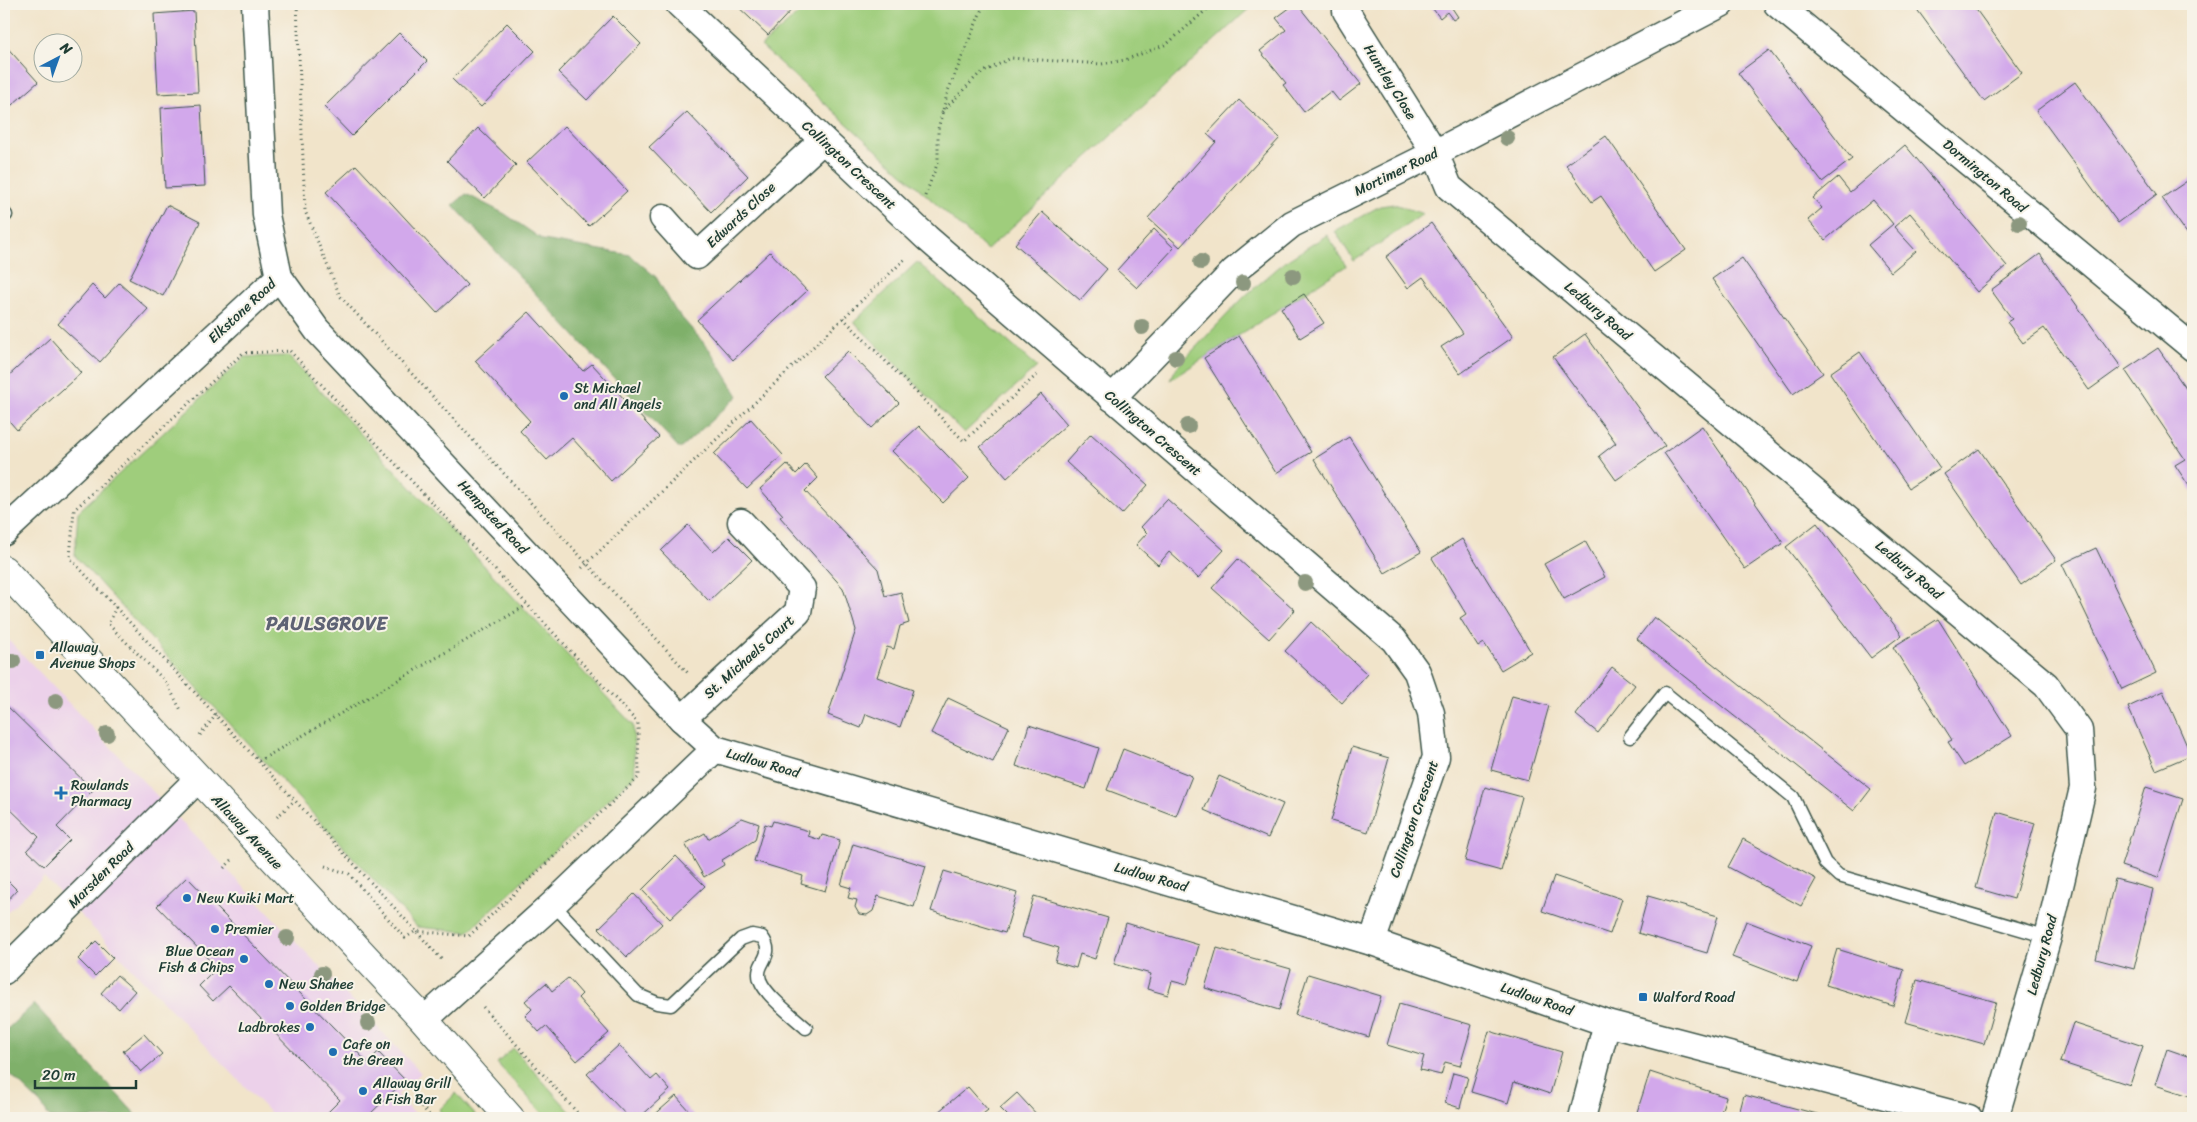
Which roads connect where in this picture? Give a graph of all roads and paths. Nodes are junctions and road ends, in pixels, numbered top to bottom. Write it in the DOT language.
graph roads {
  1 [pos="255,4"];
  2 [pos="297,4"];
  3 [pos="679,4"];
  4 [pos="984,4"];
  5 [pos="1213,4"];
  6 [pos="1721,4"];
  7 [pos="1777,4"];
  8 [pos="1346,12"];
  9 [pos="942,112"];
  10 [pos="823,140"];
  11 [pos="1435,153"];
  12 [pos="663,218"];
  13 [pos="918,230"];
  14 [pos="279,277"];
  15 [pos="843,318"];
  16 [pos="2193,348"];
  17 [pos="1061,354"];
  18 [pos="1112,398"];
  19 [pos="741,522"];
  20 [pos="4,532"];
  21 [pos="588,563"];
  22 [pos="4,570"];
  23 [pos="560,589"];
  24 [pos="527,605"];
  25 [pos="707,694"];
  26 [pos="216,715"];
  27 [pos="682,718"];
  28 [pos="1630,737"];
  29 [pos="196,740"];
  30 [pos="715,749"];
  31 [pos="259,762"];
  32 [pos="198,779"];
  33 [pos="321,864"];
  34 [pos="553,904"];
  35 [pos="416,931"];
  36 [pos="2048,937"];
  37 [pos="1372,942"];
  38 [pos="4,970"];
  39 [pos="463,985"];
  40 [pos="424,1020"];
  41 [pos="1607,1023"];
  42 [pos="806,1028"];
  43 [pos="415,1099"];
  44 [pos="432,1118"];
  45 [pos="510,1118"];
  46 [pos="582,1118"];
  47 [pos="1582,1118"];
  48 [pos="1969,1118"];
  49 [pos="1995,1118"];
  1 -- 14 [label="street, Elkstone Road"];
  2 -- 21 [label="path"];
  3 -- 10 [label="street, Collington Crescent"];
  4 -- 9 [label="path"];
  5 -- 9 [label="path"];
  6 -- 11 [label="street, Mortimer Road"];
  7 -- 16 [label="street, Dormington Road"];
  8 -- 11 [label="street, Huntley Close"];
  9 -- 13 [label="path"];
  10 -- 12 [label="street, Edwards Close"];
  10 -- 13 [label="street, Collington Crescent"];
  11 -- 18 [label="street, Mortimer Road"];
  11 -- 36 [label="street, Ledbury Road"];
  13 -- 15 [label="path"];
  13 -- 17 [label="street, Collington Crescent"];
  14 -- 20 [label="street, Elkstone Road"];
  14 -- 23 [label="street, Hempsted Road"];
  15 -- 17 [label="path"];
  15 -- 21 [label="path"];
  17 -- 18 [label="street, Collington Crescent"];
  18 -- 37 [label="street, Collington Crescent"];
  19 -- 25 [label="street, St. Michaels Court"];
  21 -- 23 [label="path"];
  21 -- 25 [label="path"];
  22 -- 32 [label="street, Allaway Avenue"];
  23 -- 27 [label="street, Hempsted Road"];
  24 -- 26 [label="path"];
  24 -- 31 [label="path"];
  24 -- 35 [label="path"];
  25 -- 27 [label="street, St. Michaels Court"];
  26 -- 29 [label="path"];
  26 -- 31 [label="path"];
  27 -- 30 [label="street, Hempsted Road"];
  28 -- 36 [label="lane"];
  30 -- 34 [label="street, Ludlow Road"];
  30 -- 37 [label="street, Ludlow Road"];
  31 -- 35 [label="path"];
  32 -- 38 [label="street, Marsden Road"];
  32 -- 40 [label="street, Allaway Avenue"];
  33 -- 35 [label="path"];
  34 -- 39 [label="street, Ludlow Road"];
  34 -- 42 [label="lane"];
  35 -- 39 [label="path"];
  36 -- 49 [label="street, Ledbury Road"];
  37 -- 41 [label="street, Ludlow Road"];
  39 -- 40 [label="street, Ludlow Road"];
  39 -- 46 [label="path"];
  40 -- 45 [label="street, Allaway Avenue"];
  41 -- 47 [label="street"];
  41 -- 48 [label="street, Ludlow Road"];
  43 -- 44 [label="path"];
}
